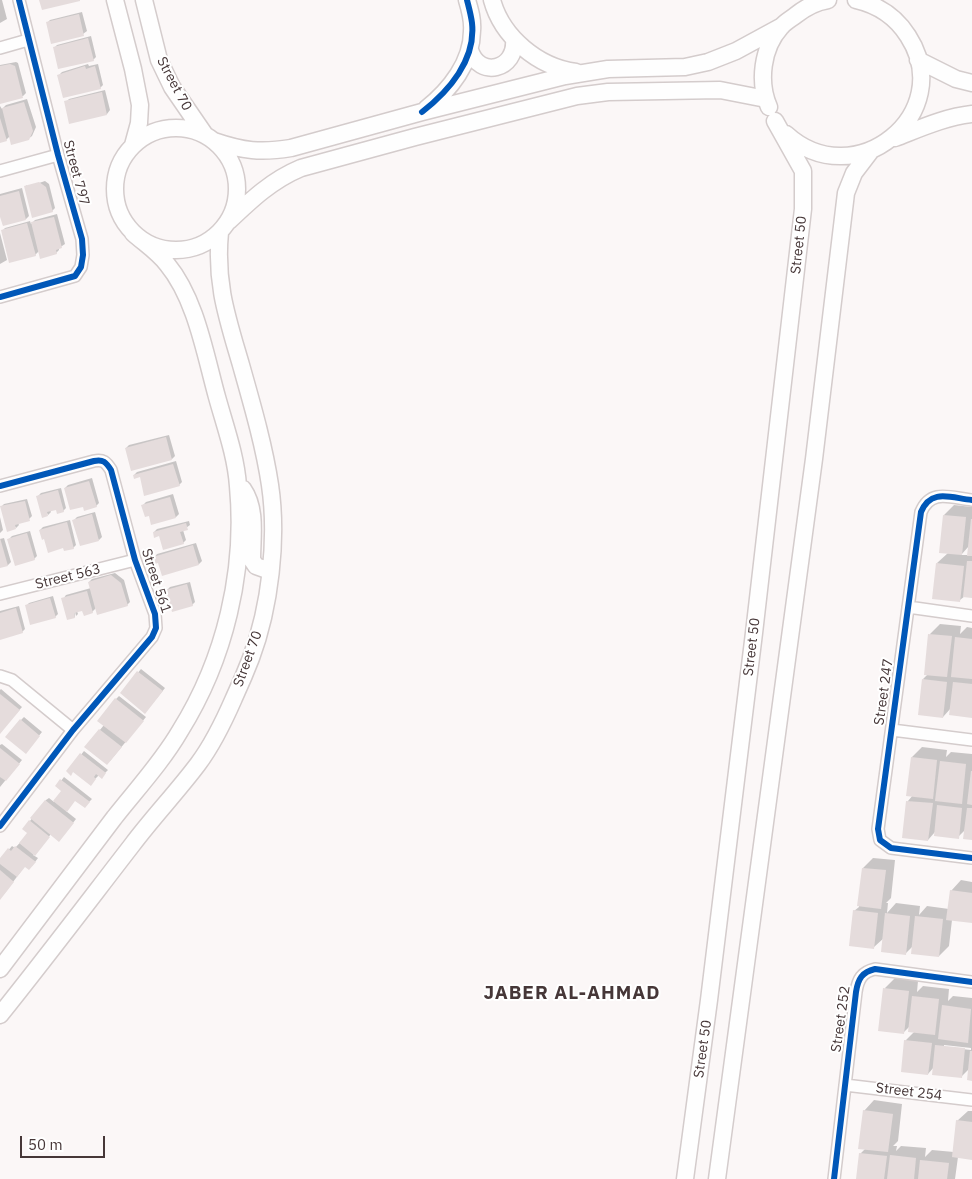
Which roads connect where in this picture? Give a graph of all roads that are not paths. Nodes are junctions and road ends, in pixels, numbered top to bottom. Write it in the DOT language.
graph roads {
  1 [pos="19,0"];
  2 [pos="115,0"];
  3 [pos="144,0"];
  4 [pos="467,0"];
  5 [pos="492,0"];
  6 [pos="828,0"];
  7 [pos="856,0"];
  8 [pos="810,3"];
  9 [pos="888,7"];
  10 [pos="782,26"];
  11 [pos="28,40"];
  12 [pos="514,40"];
  13 [pos="0,48"];
  14 [pos="470,50"];
  15 [pos="918,60"];
  16 [pos="583,72"];
  17 [pos="972,83"];
  18 [pos="766,99"];
  19 [pos="422,112"];
  20 [pos="972,114"];
  21 [pos="775,121"];
  22 [pos="210,138"];
  23 [pos="891,140"];
  24 [pos="133,145"];
  25 [pos="870,152"];
  26 [pos="58,155"];
  27 [pos="0,171"];
  28 [pos="224,226"];
  29 [pos="133,233"];
  30 [pos="0,297"];
  31 [pos="238,484"];
  32 [pos="0,486"];
  33 [pos="972,500"];
  34 [pos="135,560"];
  35 [pos="270,571"];
  36 [pos="0,594"];
  37 [pos="908,607"];
  38 [pos="972,616"];
  39 [pos="0,676"];
  40 [pos="73,730"];
  41 [pos="892,730"];
  42 [pos="972,740"];
  43 [pos="0,826"];
  44 [pos="972,858"];
  45 [pos="0,969"];
  46 [pos="972,982"];
  47 [pos="0,1015"];
  48 [pos="845,1084"];
  49 [pos="972,1100"];
  50 [pos="685,1179"];
  51 [pos="717,1179"];
  52 [pos="834,1179"];
  1 -- 11 [label="street, Street 797"];
  2 -- 24 [label="main road"];
  3 -- 22 [label="main road, Street 70"];
  4 -- 14 [label="main road"];
  5 -- 12 [label="main road"];
  6 -- 8 [label="main road"];
  7 -- 9 [label="main road"];
  8 -- 10 [label="main road"];
  9 -- 15 [label="main road"];
  10 -- 16 [label="main road"];
  10 -- 18 [label="main road"];
  11 -- 13 [label="street"];
  11 -- 26 [label="street, Street 797"];
  12 -- 14 [label="main road"];
  12 -- 16 [label="main road"];
  14 -- 19 [label="main road"];
  15 -- 17 [label="main road"];
  15 -- 23 [label="main road"];
  16 -- 19 [label="main road"];
  18 -- 21 [label="main road"];
  18 -- 28 [label="main road"];
  19 -- 22 [label="main road"];
  20 -- 23 [label="main road"];
  21 -- 25 [label="main road"];
  21 -- 50 [label="main road, Street 50"];
  22 -- 24 [label="main road"];
  22 -- 28 [label="main road"];
  23 -- 25 [label="main road"];
  24 -- 29 [label="main road"];
  25 -- 51 [label="main road"];
  26 -- 27 [label="street"];
  26 -- 30 [label="street, Street 797"];
  28 -- 29 [label="main road"];
  28 -- 35 [label="main road, Street 70"];
  29 -- 31 [label="main road"];
  31 -- 35 [label="main road"];
  31 -- 45 [label="main road"];
  32 -- 34 [label="street, Street 561"];
  33 -- 37 [label="street, Street 247"];
  34 -- 36 [label="street, Street 563"];
  34 -- 40 [label="street, Street 561"];
  35 -- 47 [label="main road, Street 70"];
  37 -- 38 [label="street"];
  37 -- 41 [label="street, Street 247"];
  39 -- 40 [label="street"];
  40 -- 43 [label="street, Street 561"];
  41 -- 42 [label="street"];
  41 -- 44 [label="street, Street 247"];
  46 -- 48 [label="street, Street 252"];
  48 -- 49 [label="street, Street 254"];
  48 -- 52 [label="street, Street 252"];
}
